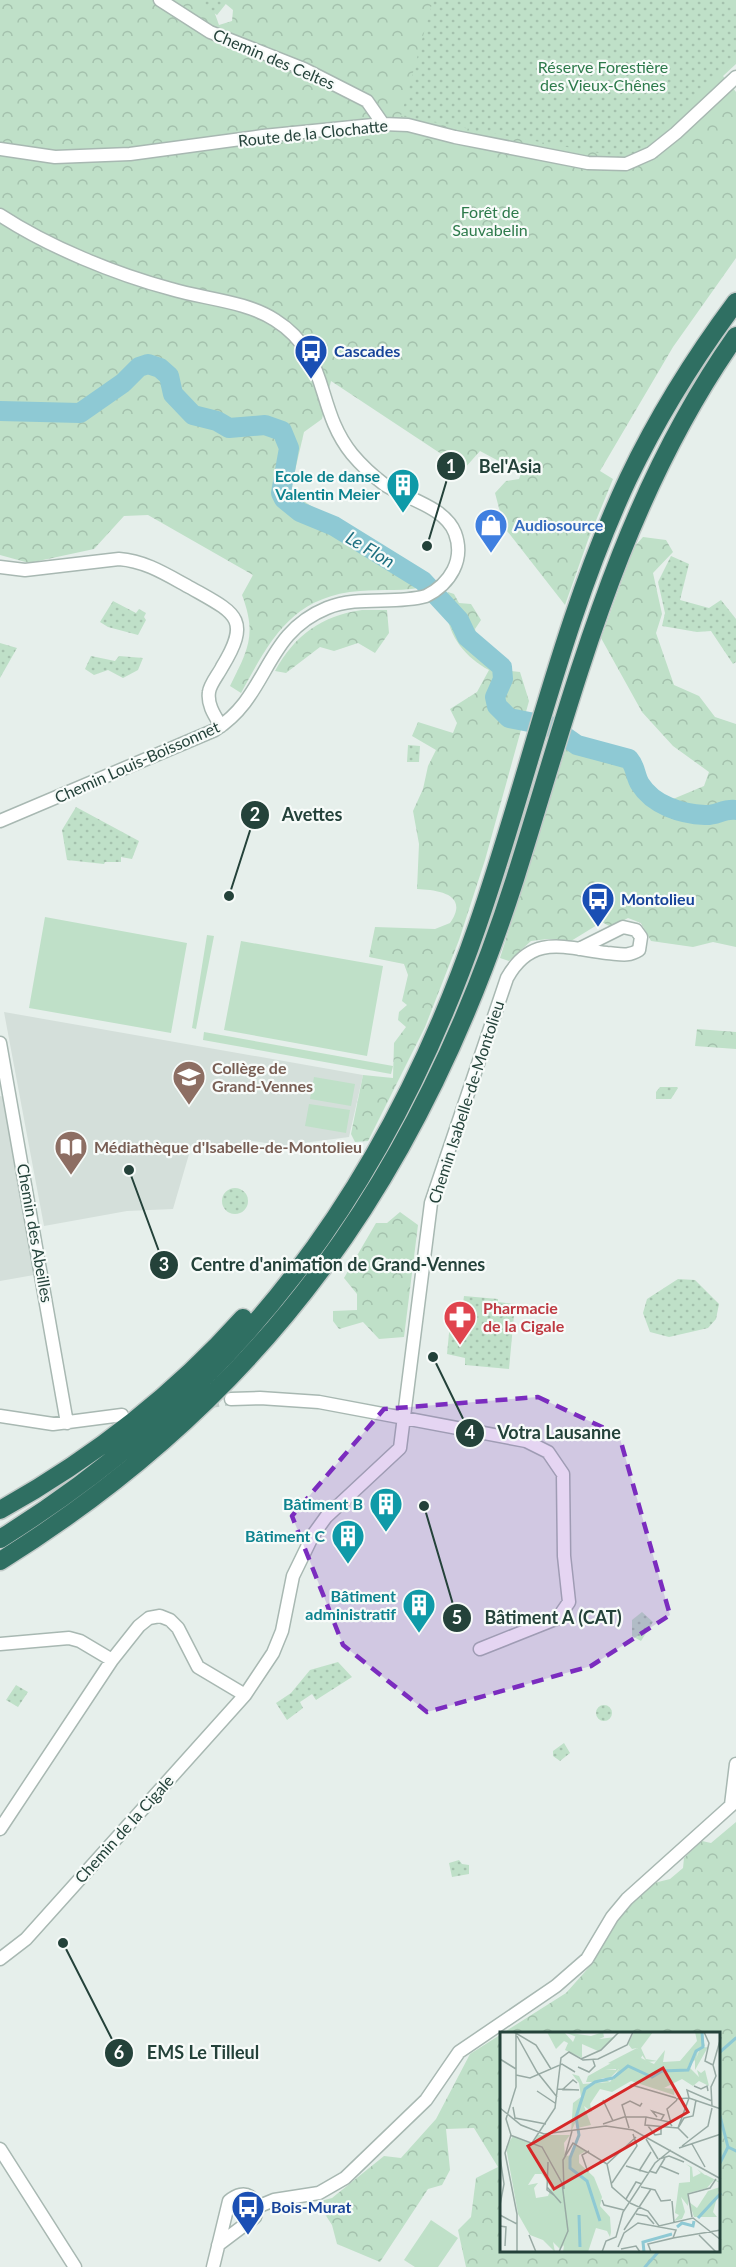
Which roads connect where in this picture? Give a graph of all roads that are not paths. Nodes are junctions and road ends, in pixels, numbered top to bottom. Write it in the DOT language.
graph roads {
  1 [pos="160,0"];
  2 [pos="736,77"];
  3 [pos="383,124"];
  4 [pos="0,149"];
  5 [pos="0,215"];
  6 [pos="736,302"];
  7 [pos="736,336"];
  8 [pos="0,567"];
  9 [pos="221,726"];
  10 [pos="0,821"];
  11 [pos="579,950"];
  12 [pos="0,1043"];
  13 [pos="363,1170"];
  14 [pos="231,1399"];
  15 [pos="122,1415"];
  16 [pos="0,1416"];
  17 [pos="405,1419"];
  18 [pos="66,1423"];
  19 [pos="0,1510"];
  20 [pos="0,1539"];
  21 [pos="0,1561"];
  22 [pos="0,1644"];
  23 [pos="480,1649"];
  24 [pos="112,1660"];
  25 [pos="245,1695"];
  26 [pos="736,1764"];
  27 [pos="734,1803"];
  28 [pos="5,1811"];
  29 [pos="0,1829"];
  30 [pos="0,1959"];
  31 [pos="0,2149"];
  32 [pos="257,2207"];
  33 [pos="218,2245"];
  34 [pos="75,2267"];
  35 [pos="213,2267"];
  1 -- 3 [label="street, Chemin des Celtes"];
  2 -- 3 [label="street, Route de la Clochatte"];
  3 -- 4 [label="street, Route de la Clochatte"];
  5 -- 9 [label="street, Chemin Louis-Boissonnet"];
  6 -- 13 [label="highway"];
  7 -- 21 [label="highway"];
  8 -- 9 [label="street"];
  9 -- 10 [label="street, Chemin Louis-Boissonnet"];
  11 -- 17 [label="street, Chemin Isabelle-de-Montolieu"];
  12 -- 18 [label="street, Chemin des Abeilles"];
  13 -- 19 [label="highway"];
  13 -- 20 [label="highway"];
  14 -- 17 [label="street"];
  15 -- 18 [label="street"];
  16 -- 18 [label="street"];
  17 -- 23 [label="street"];
  17 -- 25 [label="street, Chemin de la Cigale"];
  22 -- 24 [label="street"];
  24 -- 25 [label="street"];
  24 -- 28 [label="street"];
  25 -- 30 [label="street, Chemin de la Cigale"];
  26 -- 27 [label="street"];
  27 -- 32 [label="street"];
  28 -- 29 [label="street"];
  31 -- 34 [label="street"];
  32 -- 33 [label="street"];
  32 -- 33 [label="street"];
  33 -- 35 [label="street"];
}
